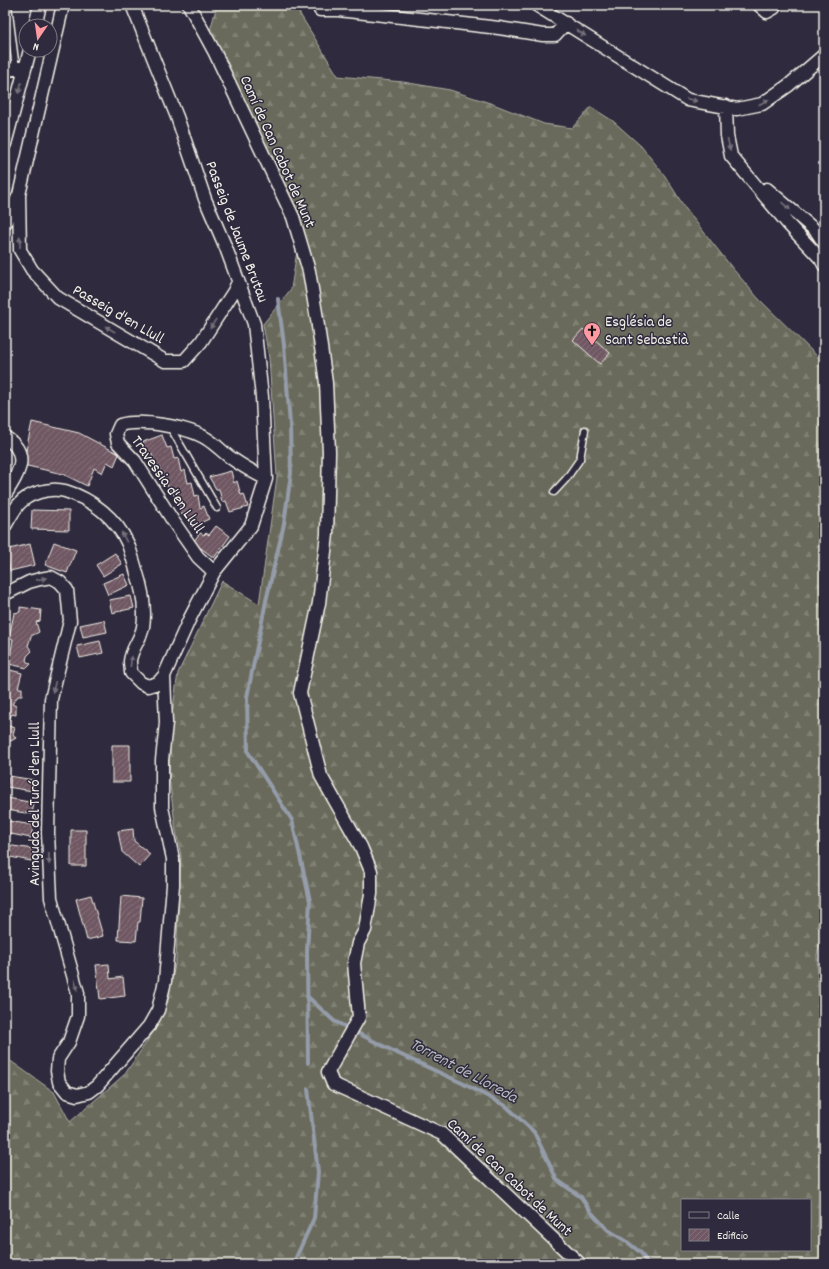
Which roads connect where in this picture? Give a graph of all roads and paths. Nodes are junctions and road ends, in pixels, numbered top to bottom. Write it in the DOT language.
graph roads {
  1 [pos="8,5"];
  2 [pos="40,5"];
  3 [pos="63,5"];
  4 [pos="132,5"];
  5 [pos="189,5"];
  6 [pos="536,5"];
  7 [pos="759,5"];
  8 [pos="774,5"];
  9 [pos="320,10"];
  10 [pos="38,18"];
  11 [pos="566,23"];
  12 [pos="824,55"];
  13 [pos="24,58"];
  14 [pos="16,69"];
  15 [pos="726,106"];
  16 [pos="5,144"];
  17 [pos="746,172"];
  18 [pos="19,195"];
  19 [pos="5,223"];
  20 [pos="824,243"];
  21 [pos="824,265"];
  22 [pos="238,282"];
  23 [pos="170,427"];
  24 [pos="585,430"];
  25 [pos="5,438"];
  26 [pos="266,479"];
  27 [pos="554,492"];
  28 [pos="5,495"];
  29 [pos="217,508"];
  30 [pos="5,526"];
  31 [pos="214,572"];
  32 [pos="5,592"];
  33 [pos="164,676"];
  34 [pos="580,1264"];
  1 -- 14 [label="lane"];
  2 -- 10 [label="street"];
  3 -- 18 [label="street"];
  4 -- 22 [label="street, Passeig de Jaume Brutau"];
  5 -- 34 [label="street, Camí de Can Cabot de Munt"];
  6 -- 11 [label="street"];
  7 -- 8 [label="street"];
  9 -- 11 [label="street"];
  11 -- 15 [label="street, one-way"];
  15 -- 12 [label="street, one-way"];
  13 -- 14 [label="street"];
  14 -- 16 [label="street, one-way"];
  15 -- 17 [label="street, one-way"];
  17 -- 20 [label="street, one-way"];
  17 -- 21 [label="street"];
  18 -- 19 [label="street"];
  22 -- 18 [label="street, Passeig d'en Llull, one-way"];
  22 -- 26 [label="street, Passeig de Jaume Brutau"];
  23 -- 26 [label="street, Travessia d'en Llull"];
  23 -- 29 [label="lane"];
  23 -- 31 [label="street, Travessia d'en Llull"];
  24 -- 27 [label="lane"];
  25 -- 28 [label="street"];
  26 -- 31 [label="street, Avinguda del Turó d'en Llull"];
  33 -- 30 [label="street, one-way"];
  31 -- 33 [label="street, Avinguda del Turó d'en Llull"];
  32 -- 33 [label="street, Avinguda del Turó d'en Llull, one-way"];
}
